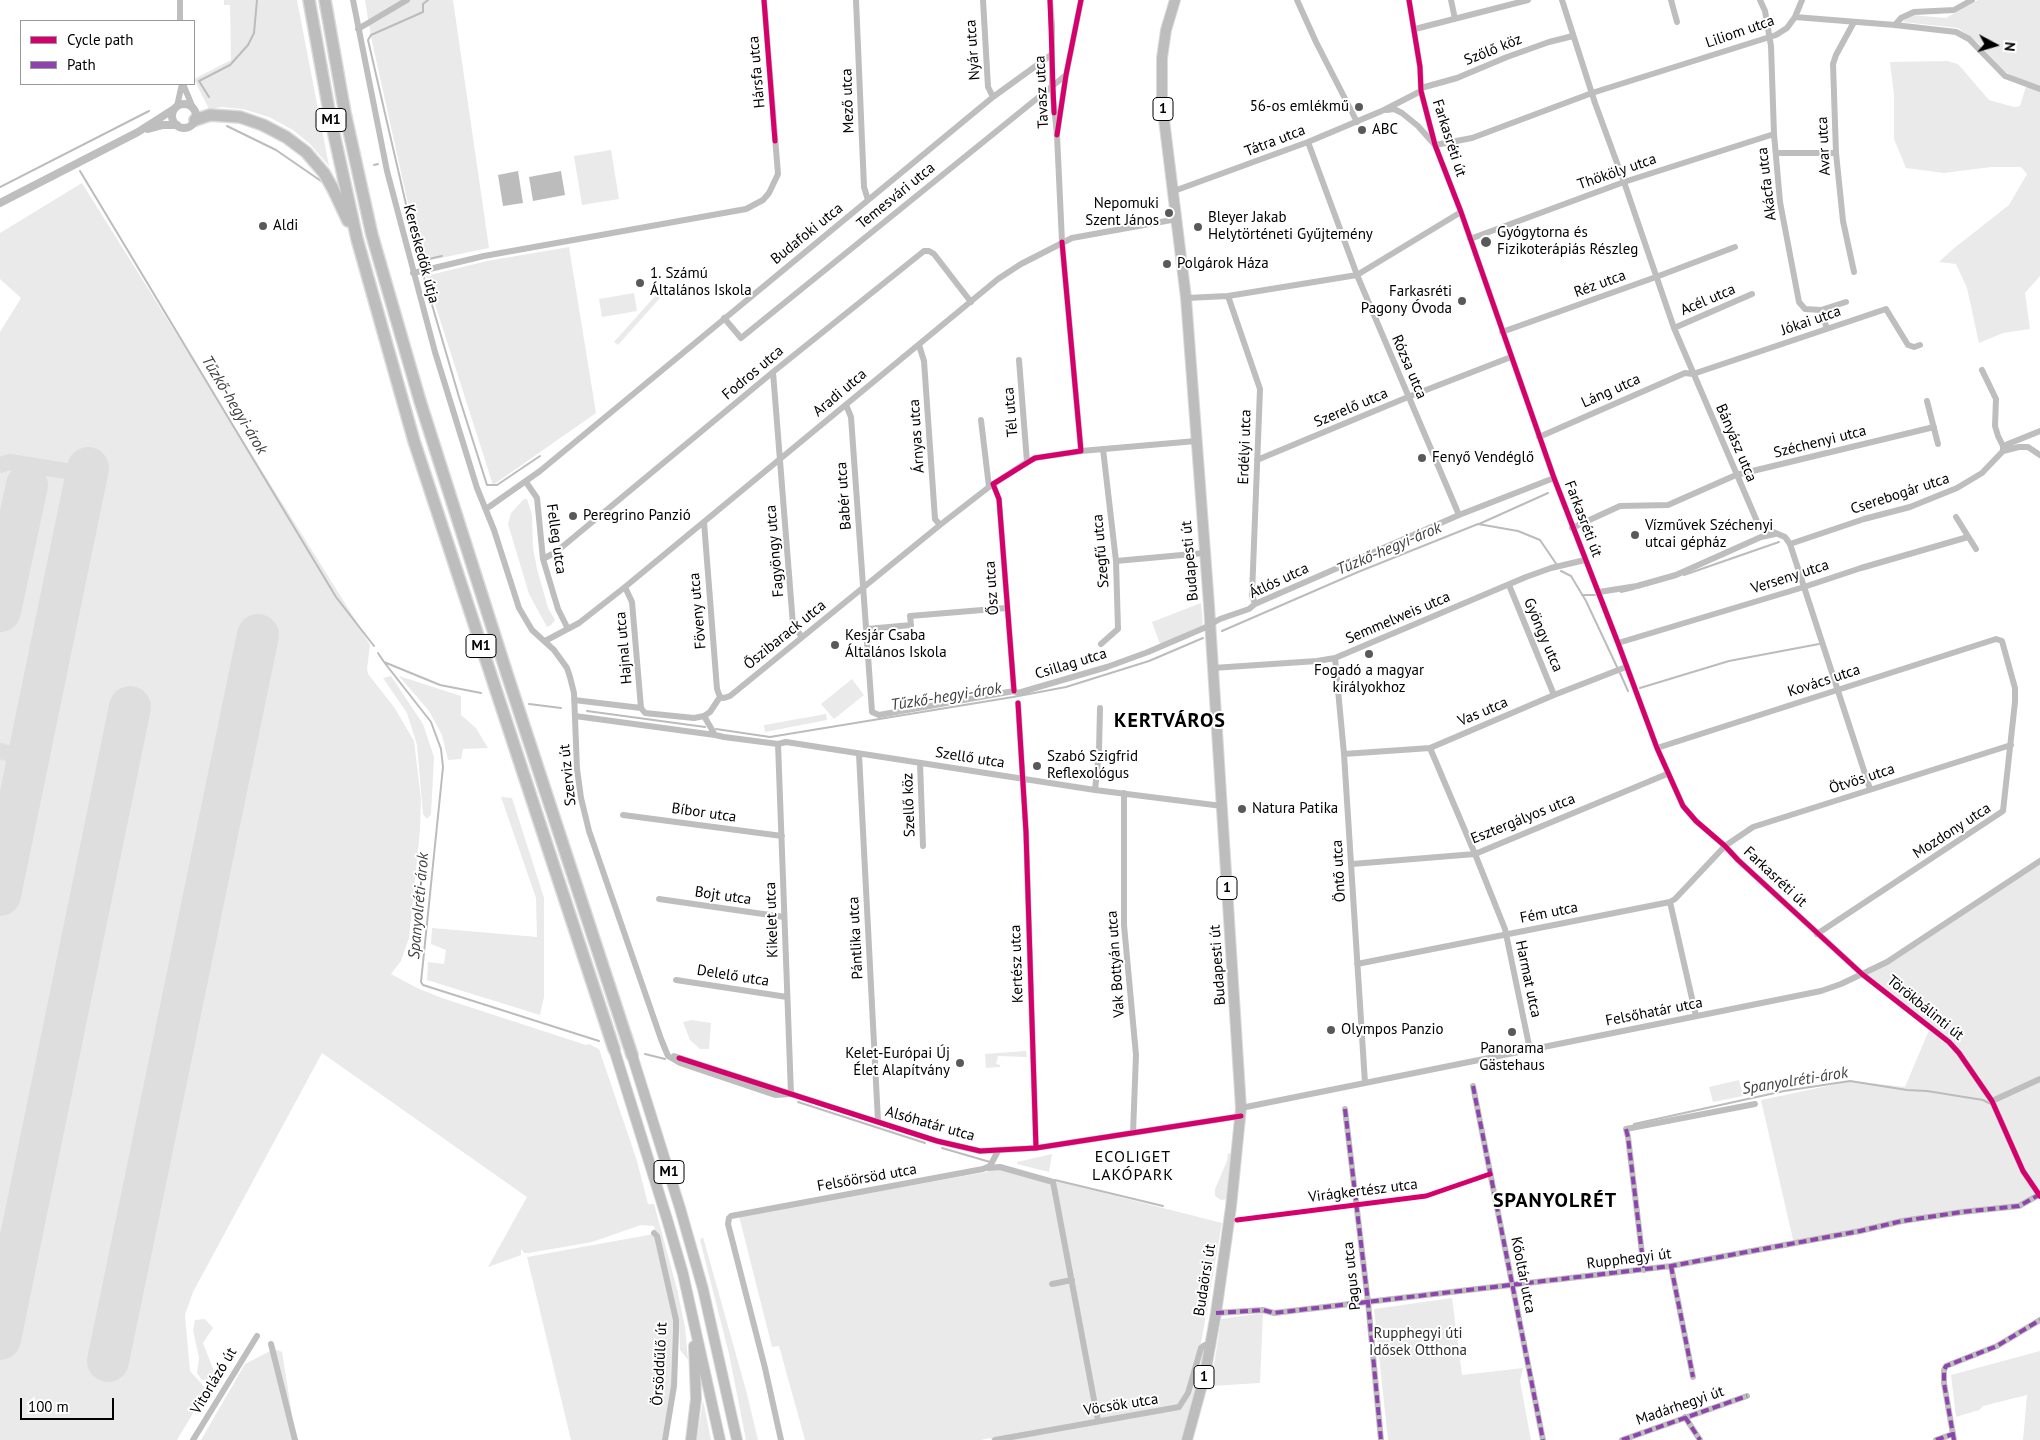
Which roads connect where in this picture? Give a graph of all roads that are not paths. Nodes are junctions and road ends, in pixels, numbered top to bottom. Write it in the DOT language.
graph roads {
  1 [pos="180,0"];
  2 [pos="309,0"];
  3 [pos="325,0"];
  4 [pos="330,0"];
  5 [pos="353,0"];
  6 [pos="407,0"];
  7 [pos="764,0"];
  8 [pos="856,0"];
  9 [pos="982,0"];
  10 [pos="1050,0"];
  11 [pos="1081,0"];
  12 [pos="1175,0"];
  13 [pos="1297,0"];
  14 [pos="1410,0"];
  15 [pos="1451,0"];
  16 [pos="1496,0"];
  17 [pos="1528,0"];
  18 [pos="1562,0"];
  19 [pos="1671,0"];
  20 [pos="1760,0"];
  21 [pos="1802,0"];
  22 [pos="1972,0"];
  23 [pos="1497,8"];
  24 [pos="1795,17"];
  25 [pos="1455,19"];
  26 [pos="180,20"];
  27 [pos="1677,22"];
  28 [pos="1854,22"];
  29 [pos="329,24"];
  30 [pos="1895,25"];
  31 [pos="358,29"];
  32 [pos="1415,29"];
  33 [pos="1573,36"];
  34 [pos="1770,36"];
  35 [pos="1051,55"];
  36 [pos="1066,74"];
  37 [pos="183,85"];
  38 [pos="183,85"];
  39 [pos="1052,87"];
  40 [pos="1421,89"];
  41 [pos="2040,89"];
  42 [pos="1592,93"];
  43 [pos="992,97"];
  44 [pos="176,108"];
  45 [pos="193,108"];
  46 [pos="1384,110"];
  47 [pos="195,120"];
  48 [pos="1357,122"];
  49 [pos="177,125"];
  50 [pos="1428,131"];
  51 [pos="138,132"];
  52 [pos="1774,134"];
  53 [pos="1057,135"];
  54 [pos="1308,142"];
  55 [pos="1435,145"];
  56 [pos="1776,153"];
  57 [pos="1836,153"];
  58 [pos="1624,182"];
  59 [pos="1174,192"];
  60 [pos="868,200"];
  61 [pos="0,203"];
  62 [pos="1461,212"];
  63 [pos="1177,219"];
  64 [pos="357,239"];
  65 [pos="1470,239"];
  66 [pos="1062,242"];
  67 [pos="1735,247"];
  68 [pos="413,272"];
  69 [pos="1854,272"];
  70 [pos="1357,275"];
  71 [pos="1656,277"];
  72 [pos="1752,294"];
  73 [pos="1228,296"];
  74 [pos="1186,298"];
  75 [pos="971,302"];
  76 [pos="1846,302"];
  77 [pos="1821,310"];
  78 [pos="724,318"];
  79 [pos="1674,328"];
  80 [pos="1827,329"];
  81 [pos="1502,332"];
  82 [pos="919,345"];
  83 [pos="1920,345"];
  84 [pos="1510,357"];
  85 [pos="1019,360"];
  86 [pos="1982,370"];
  87 [pos="774,372"];
  88 [pos="1693,374"];
  89 [pos="1408,397"];
  90 [pos="1927,401"];
  91 [pos="846,405"];
  92 [pos="981,420"];
  93 [pos="1934,427"];
  94 [pos="2040,431"];
  95 [pos="1539,436"];
  96 [pos="1196,441"];
  97 [pos="1938,444"];
  98 [pos="2003,448"];
  99 [pos="1103,449"];
  100 [pos="1081,451"];
  101 [pos="2040,455"];
  102 [pos="780,459"];
  103 [pos="1256,460"];
  104 [pos="1027,462"];
  105 [pos="1736,475"];
  106 [pos="1554,478"];
  107 [pos="526,482"];
  108 [pos="991,486"];
  109 [pos="486,510"];
  110 [pos="1459,515"];
  111 [pos="1956,517"];
  112 [pos="704,522"];
  113 [pos="940,525"];
  114 [pos="1572,528"];
  115 [pos="1776,534"];
  116 [pos="1968,537"];
  117 [pos="1790,544"];
  118 [pos="1976,549"];
  119 [pos="1204,553"];
  120 [pos="543,559"];
  121 [pos="1585,560"];
  122 [pos="1116,561"];
  123 [pos="1508,585"];
  124 [pos="625,587"];
  125 [pos="864,587"];
  126 [pos="1804,587"];
  127 [pos="1598,592"];
  128 [pos="1255,604"];
  129 [pos="1006,608"];
  130 [pos="1210,625"];
  131 [pos="867,629"];
  132 [pos="568,630"];
  133 [pos="802,637"];
  134 [pos="2000,639"];
  135 [pos="545,641"];
  136 [pos="1618,643"];
  137 [pos="1101,644"];
  138 [pos="1335,658"];
  139 [pos="1626,667"];
  140 [pos="1213,668"];
  141 [pos="1837,689"];
  142 [pos="1016,692"];
  143 [pos="1554,695"];
  144 [pos="720,697"];
  145 [pos="574,700"];
  146 [pos="1018,703"];
  147 [pos="642,708"];
  148 [pos="1100,708"];
  149 [pos="874,714"];
  150 [pos="575,716"];
  151 [pos="704,716"];
  152 [pos="715,735"];
  153 [pos="778,744"];
  154 [pos="2011,745"];
  155 [pos="1430,748"];
  156 [pos="1657,748"];
  157 [pos="859,754"];
  158 [pos="1344,754"];
  159 [pos="920,763"];
  160 [pos="1667,774"];
  161 [pos="1023,779"];
  162 [pos="1870,789"];
  163 [pos="1095,790"];
  164 [pos="1124,793"];
  165 [pos="1222,806"];
  166 [pos="623,815"];
  167 [pos="782,836"];
  168 [pos="924,846"];
  169 [pos="1725,846"];
  170 [pos="1475,854"];
  171 [pos="2040,861"];
  172 [pos="1352,864"];
  173 [pos="659,899"];
  174 [pos="1670,902"];
  175 [pos="784,917"];
  176 [pos="1506,934"];
  177 [pos="1817,934"];
  178 [pos="1357,964"];
  179 [pos="1862,974"];
  180 [pos="676,980"];
  181 [pos="787,997"];
  182 [pos="1696,1016"];
  183 [pos="614,1049"];
  184 [pos="665,1049"];
  185 [pos="1530,1050"];
  186 [pos="632,1055"];
  187 [pos="2040,1080"];
  188 [pos="1365,1083"];
  189 [pos="1473,1086"];
  190 [pos="791,1094"];
  191 [pos="1992,1100"];
  192 [pos="1755,1104"];
  193 [pos="1345,1109"];
  194 [pos="1241,1116"];
  195 [pos="878,1121"];
  196 [pos="1133,1133"];
  197 [pos="1036,1148"];
  198 [pos="998,1151"];
  199 [pos="988,1167"];
  200 [pos="2037,1186"];
  201 [pos="2040,1196"];
  202 [pos="654,1232"];
  203 [pos="1671,1266"];
  204 [pos="1644,1270"];
  205 [pos="682,1274"];
  206 [pos="1072,1280"];
  207 [pos="1052,1284"];
  208 [pos="1512,1285"];
  209 [pos="1368,1302"];
  210 [pos="1216,1313"];
  211 [pos="2040,1320"];
  212 [pos="257,1336"];
  213 [pos="271,1344"];
  214 [pos="1210,1346"];
  215 [pos="1693,1377"];
  216 [pos="1747,1396"];
  217 [pos="1685,1417"];
  218 [pos="1098,1421"];
  219 [pos="1954,1437"];
  220 [pos="193,1440"];
  221 [pos="295,1440"];
  222 [pos="665,1440"];
  223 [pos="691,1440"];
  224 [pos="720,1440"];
  225 [pos="737,1440"];
  226 [pos="781,1440"];
  227 [pos="995,1440"];
  228 [pos="1187,1440"];
  229 [pos="1381,1440"];
  230 [pos="1543,1440"];
  231 [pos="1622,1440"];
  232 [pos="1700,1440"];
  233 [pos="1936,1440"];
  1 -- 26 [label="street"];
  2 -- 64 [label="highway, M1"];
  3 -- 29 [label="highway, M1"];
  4 -- 29 [label="highway"];
  5 -- 31 [label="street, Kereskedők útja"];
  6 -- 31 [label="street"];
  7 -- 68 [label="street, Hársfa utca"];
  8 -- 60 [label="street, Mező utca"];
  9 -- 43 [label="street, Nyár utca"];
  10 -- 35 [label="street, Tavasz utca"];
  11 -- 36 [label="street, Tavasz utca"];
  12 -- 59 [label="main road, Budapesti út / 1"];
  13 -- 48 [label="street"];
  14 -- 32 [label="street, Farkasréti út"];
  15 -- 25 [label="street"];
  16 -- 23 [label="street"];
  17 -- 23 [label="street"];
  18 -- 33 [label="street, Bányász utca"];
  19 -- 27 [label="street"];
  20 -- 34 [label="street, Akácfa utca"];
  21 -- 24 [label="street"];
  22 -- 30 [label="street"];
  23 -- 25 [label="street"];
  24 -- 28 [label="street, Liliom utca"];
  24 -- 34 [label="street, Liliom utca"];
  25 -- 32 [label="street"];
  28 -- 30 [label="street, Liliom utca"];
  28 -- 57 [label="street, Avar utca"];
  29 -- 186 [label="highway, M1"];
  30 -- 41 [label="street, Liliom utca"];
  31 -- 68 [label="street, Kereskedők útja"];
  32 -- 40 [label="street, Farkasréti út"];
  33 -- 40 [label="street, Szőlő köz"];
  33 -- 42 [label="street, Bányász utca"];
  34 -- 42 [label="street, Liliom utca"];
  34 -- 52 [label="street, Akácfa utca"];
  35 -- 39 [label="street, Tavasz utca"];
  35 -- 43 [label="street, Budafoki utca"];
  36 -- 39 [label="street, Temesvári utca"];
  36 -- 53 [label="street, Tavasz utca"];
  37 -- 44 [label="street"];
  38 -- 45 [label="street"];
  39 -- 53 [label="street, Tavasz utca"];
  39 -- 78 [label="street, Temesvári utca"];
  40 -- 46 [label="street, Tátra utca"];
  40 -- 50 [label="street, Farkasréti út"];
  42 -- 55 [label="street, Liliom utca"];
  42 -- 58 [label="street, Bányász utca"];
  43 -- 60 [label="street, Budafoki utca"];
  44 -- 45 [label="street"];
  44 -- 49 [label="street"];
  44 -- 51 [label="street"];
  45 -- 47 [label="street"];
  46 -- 48 [label="street, Tátra utca"];
  46 -- 50 [label="street"];
  47 -- 49 [label="street"];
  47 -- 64 [label="highway"];
  48 -- 54 [label="street, Tátra utca"];
  49 -- 51 [label="street"];
  50 -- 55 [label="street"];
  51 -- 61 [label="street"];
  52 -- 56 [label="street, Akácfa utca"];
  52 -- 58 [label="street, Thököly utca"];
  53 -- 66 [label="street, Tavasz utca"];
  54 -- 59 [label="street, Tátra utca"];
  54 -- 70 [label="street, Rózsa utca"];
  55 -- 62 [label="street, Farkasréti út"];
  56 -- 57 [label="street"];
  56 -- 77 [label="street, Akácfa utca"];
  57 -- 69 [label="street, Avar utca"];
  58 -- 65 [label="street, Thököly utca"];
  58 -- 71 [label="street, Bányász utca"];
  59 -- 63 [label="main road, Budapesti út / 1"];
  60 -- 78 [label="street, Budafoki utca"];
  62 -- 65 [label="street, Farkasréti út"];
  62 -- 70 [label="street"];
  63 -- 66 [label="street, Aradi utca"];
  63 -- 74 [label="main road, Budapesti út / 1"];
  64 -- 183 [label="highway, M1"];
  65 -- 81 [label="street, Farkasréti út"];
  66 -- 75 [label="street, Aradi utca"];
  66 -- 100 [label="street, Tavasz utca"];
  67 -- 71 [label="street, Réz utca"];
  68 -- 109 [label="street, Kereskedők útja"];
  70 -- 73 [label="street"];
  70 -- 89 [label="street, Rózsa utca"];
  71 -- 79 [label="street, Bányász utca"];
  71 -- 81 [label="street, Réz utca"];
  72 -- 79 [label="street, Acél utca"];
  73 -- 74 [label="street"];
  73 -- 103 [label="street, Erdélyi utca"];
  74 -- 96 [label="main road, Budapesti út / 1"];
  75 -- 82 [label="street, Aradi utca"];
  75 -- 87 [label="street, Fodros utca"];
  76 -- 77 [label="street"];
  77 -- 80 [label="street"];
  78 -- 107 [label="street, Budafoki utca"];
  79 -- 88 [label="street, Bányász utca"];
  80 -- 83 [label="street, Jókai utca"];
  80 -- 88 [label="street, Jókai utca"];
  81 -- 84 [label="street, Farkasréti út"];
  82 -- 91 [label="street, Aradi utca"];
  82 -- 113 [label="street, Árnyas utca"];
  84 -- 89 [label="street, Szerelő utca"];
  84 -- 95 [label="street, Farkasréti út"];
  85 -- 104 [label="street, Tél utca"];
  86 -- 98 [label="street"];
  87 -- 102 [label="street, Fagyöngy utca"];
  87 -- 120 [label="street, Fodros utca"];
  88 -- 95 [label="street, Láng utca"];
  88 -- 105 [label="street, Bányász utca"];
  89 -- 103 [label="street, Szerelő utca"];
  89 -- 110 [label="street, Rózsa utca"];
  90 -- 93 [label="street"];
  91 -- 102 [label="street, Aradi utca"];
  91 -- 125 [label="street, Babér utca"];
  92 -- 108 [label="street"];
  93 -- 97 [label="street"];
  93 -- 105 [label="street, Széchenyi utca"];
  94 -- 98 [label="street, Cserebogár utca"];
  95 -- 106 [label="street, Farkasréti út"];
  96 -- 99 [label="street, Őszibarack utca"];
  96 -- 119 [label="main road, Budapesti út / 1"];
  98 -- 101 [label="street"];
  98 -- 117 [label="street, Cserebogár utca"];
  99 -- 100 [label="street, Őszibarack utca"];
  99 -- 122 [label="street, Szegfű utca"];
  100 -- 104 [label="street, Őszibarack utca"];
  102 -- 112 [label="street, Aradi utca"];
  102 -- 133 [label="street, Fagyöngy utca"];
  103 -- 128 [label="street, Erdélyi utca"];
  104 -- 108 [label="street, Őszibarack utca"];
  105 -- 114 [label="street, Széchenyi utca"];
  105 -- 115 [label="street, Bányász utca"];
  106 -- 110 [label="street, Átlós utca"];
  106 -- 114 [label="street, Farkasréti út"];
  107 -- 109 [label="street, Budafoki utca"];
  107 -- 120 [label="street, Felleg utca"];
  108 -- 113 [label="street, Őszibarack utca"];
  108 -- 129 [label="street, Ősz utca"];
  109 -- 135 [label="street, Szerviz út"];
  110 -- 128 [label="street, Átlós utca"];
  111 -- 116 [label="street"];
  112 -- 124 [label="street, Aradi utca"];
  112 -- 144 [label="street, Föveny utca"];
  113 -- 125 [label="street, Őszibarack utca"];
  114 -- 121 [label="street, Farkasréti út"];
  115 -- 117 [label="street, Bányász utca"];
  115 -- 127 [label="street"];
  116 -- 118 [label="street"];
  116 -- 126 [label="street, Verseny utca"];
  117 -- 126 [label="street"];
  119 -- 122 [label="street"];
  119 -- 130 [label="main road, Budapesti út / 1"];
  120 -- 132 [label="street, Felleg utca"];
  121 -- 123 [label="street, Semmelweis utca"];
  121 -- 127 [label="street, Farkasréti út"];
  122 -- 137 [label="street, Szegfű utca"];
  123 -- 138 [label="street, Semmelweis utca"];
  123 -- 143 [label="street, Gyöngy utca"];
  124 -- 132 [label="street, Aradi utca"];
  124 -- 147 [label="street, Hajnal utca"];
  125 -- 131 [label="street, Babér utca"];
  125 -- 133 [label="street, Őszibarack utca"];
  126 -- 136 [label="street, Verseny utca"];
  126 -- 141 [label="street"];
  127 -- 136 [label="street, Farkasréti út"];
  128 -- 130 [label="street, Átlós utca"];
  129 -- 131 [label="street"];
  129 -- 142 [label="street, Ősz utca"];
  130 -- 140 [label="main road, Budapesti út / 1"];
  130 -- 142 [label="street, Csillag utca"];
  131 -- 149 [label="street, Babér utca"];
  132 -- 135 [label="street, Aradi utca"];
  133 -- 144 [label="street, Őszibarack utca"];
  134 -- 141 [label="street, Kovács utca"];
  134 -- 154 [label="street, Mozdony utca"];
  135 -- 145 [label="street, Szerviz út"];
  136 -- 139 [label="street, Farkasréti út"];
  138 -- 140 [label="street, Semmelweis utca"];
  138 -- 158 [label="street, Öntő utca"];
  139 -- 143 [label="street, Vas utca"];
  139 -- 156 [label="street, Farkasréti út"];
  140 -- 165 [label="main road, Budapesti út / 1"];
  141 -- 156 [label="street, Kovács utca"];
  141 -- 162 [label="street"];
  142 -- 149 [label="street, Csillag utca"];
  143 -- 155 [label="street, Vas utca"];
  144 -- 151 [label="street, Őszibarack utca"];
  145 -- 147 [label="street"];
  145 -- 150 [label="street, Szerviz út"];
  146 -- 161 [label="street, Kertész utca"];
  147 -- 151 [label="street"];
  148 -- 163 [label="street"];
  150 -- 152 [label="street, Szellő utca"];
  150 -- 184 [label="street, Szerviz út"];
  151 -- 152 [label="street"];
  152 -- 153 [label="street, Szellő utca"];
  153 -- 157 [label="street, Szellő utca"];
  153 -- 167 [label="street, Kikelet utca"];
  154 -- 162 [label="street, Ötvös utca"];
  154 -- 177 [label="street, Mozdony utca"];
  155 -- 158 [label="street, Vas utca"];
  155 -- 170 [label="street, Harmat utca"];
  156 -- 160 [label="street, Farkasréti út"];
  157 -- 159 [label="street, Szellő utca"];
  157 -- 195 [label="street, Pántlika utca"];
  158 -- 172 [label="street, Öntő utca"];
  159 -- 161 [label="street, Szellő utca"];
  159 -- 168 [label="street, Szellő köz"];
  160 -- 169 [label="street, Farkasréti út"];
  160 -- 170 [label="street, Esztergályos utca"];
  161 -- 163 [label="street, Szellő utca"];
  161 -- 197 [label="street, Kertész utca"];
  162 -- 169 [label="street, Ötvös utca"];
  163 -- 164 [label="street, Szellő utca"];
  164 -- 165 [label="street, Szellő utca"];
  164 -- 196 [label="street, Vak Bottyán utca"];
  165 -- 194 [label="main road, Budapesti út / 1"];
  166 -- 167 [label="street, Bíbor utca"];
  167 -- 175 [label="street, Kikelet utca"];
  169 -- 174 [label="street"];
  169 -- 177 [label="street, Farkasréti út"];
  170 -- 172 [label="street, Esztergályos utca"];
  170 -- 176 [label="street, Harmat utca"];
  171 -- 179 [label="street, Felsőhatár utca"];
  172 -- 178 [label="street, Öntő utca"];
  173 -- 175 [label="street, Bojt utca"];
  174 -- 176 [label="street, Fém utca"];
  174 -- 182 [label="street"];
  175 -- 181 [label="street, Kikelet utca"];
  176 -- 178 [label="street, Fém utca"];
  176 -- 185 [label="street, Harmat utca"];
  177 -- 179 [label="street, Farkasréti út"];
  178 -- 188 [label="street, Öntő utca"];
  179 -- 182 [label="street, Felsőhatár utca"];
  179 -- 191 [label="street, Törökbálinti út"];
  180 -- 181 [label="street, Delelő utca"];
  181 -- 190 [label="street, Kikelet utca"];
  182 -- 185 [label="street, Felsőhatár utca"];
  183 -- 205 [label="main road, M1"];
  184 -- 190 [label="street, Alsóhatár utca"];
  185 -- 188 [label="street, Felsőhatár utca"];
  186 -- 225 [label="main road, M1"];
  187 -- 191 [label="street"];
  188 -- 194 [label="street, Felsőhatár utca"];
  189 -- 208 [label="street, Kőoltár utca"];
  190 -- 195 [label="street, Alsóhatár utca"];
  191 -- 200 [label="street, Törökbálinti út"];
  192 -- 204 [label="street"];
  193 -- 209 [label="street, Pagus utca"];
  194 -- 196 [label="street, Alsóhatár utca"];
  194 -- 210 [label="main road, Budaörsi út / 1"];
  195 -- 198 [label="street, Alsóhatár utca"];
  196 -- 197 [label="street, Alsóhatár utca"];
  197 -- 198 [label="street, Alsóhatár utca"];
  198 -- 199 [label="street"];
  199 -- 206 [label="street"];
  199 -- 226 [label="street, Felsőörsöd utca"];
  200 -- 201 [label="street, Törökbálinti út"];
  201 -- 203 [label="street, Rupphegyi út"];
  202 -- 222 [label="street, Örsöddűlő út"];
  203 -- 204 [label="street, Rupphegyi út"];
  203 -- 215 [label="street"];
  204 -- 208 [label="street, Rupphegyi út"];
  205 -- 223 [label="main road"];
  205 -- 224 [label="main road, M1"];
  206 -- 207 [label="street"];
  206 -- 218 [label="street"];
  208 -- 209 [label="street, Rupphegyi út"];
  208 -- 230 [label="street, Kőoltár utca"];
  209 -- 210 [label="street, Rupphegyi út"];
  209 -- 229 [label="street, Pagus utca"];
  210 -- 214 [label="main road, Budaörsi út / 1"];
  211 -- 219 [label="street"];
  212 -- 220 [label="street, Vitorlázó út"];
  213 -- 221 [label="street"];
  214 -- 218 [label="street, Vöcsök utca"];
  214 -- 228 [label="main road, Budaörsi út / 1"];
  216 -- 217 [label="street, Madárhegyi út"];
  217 -- 231 [label="street, Madárhegyi út"];
  217 -- 232 [label="street"];
  218 -- 227 [label="street, Vöcsök utca"];
  219 -- 233 [label="street"];
}
